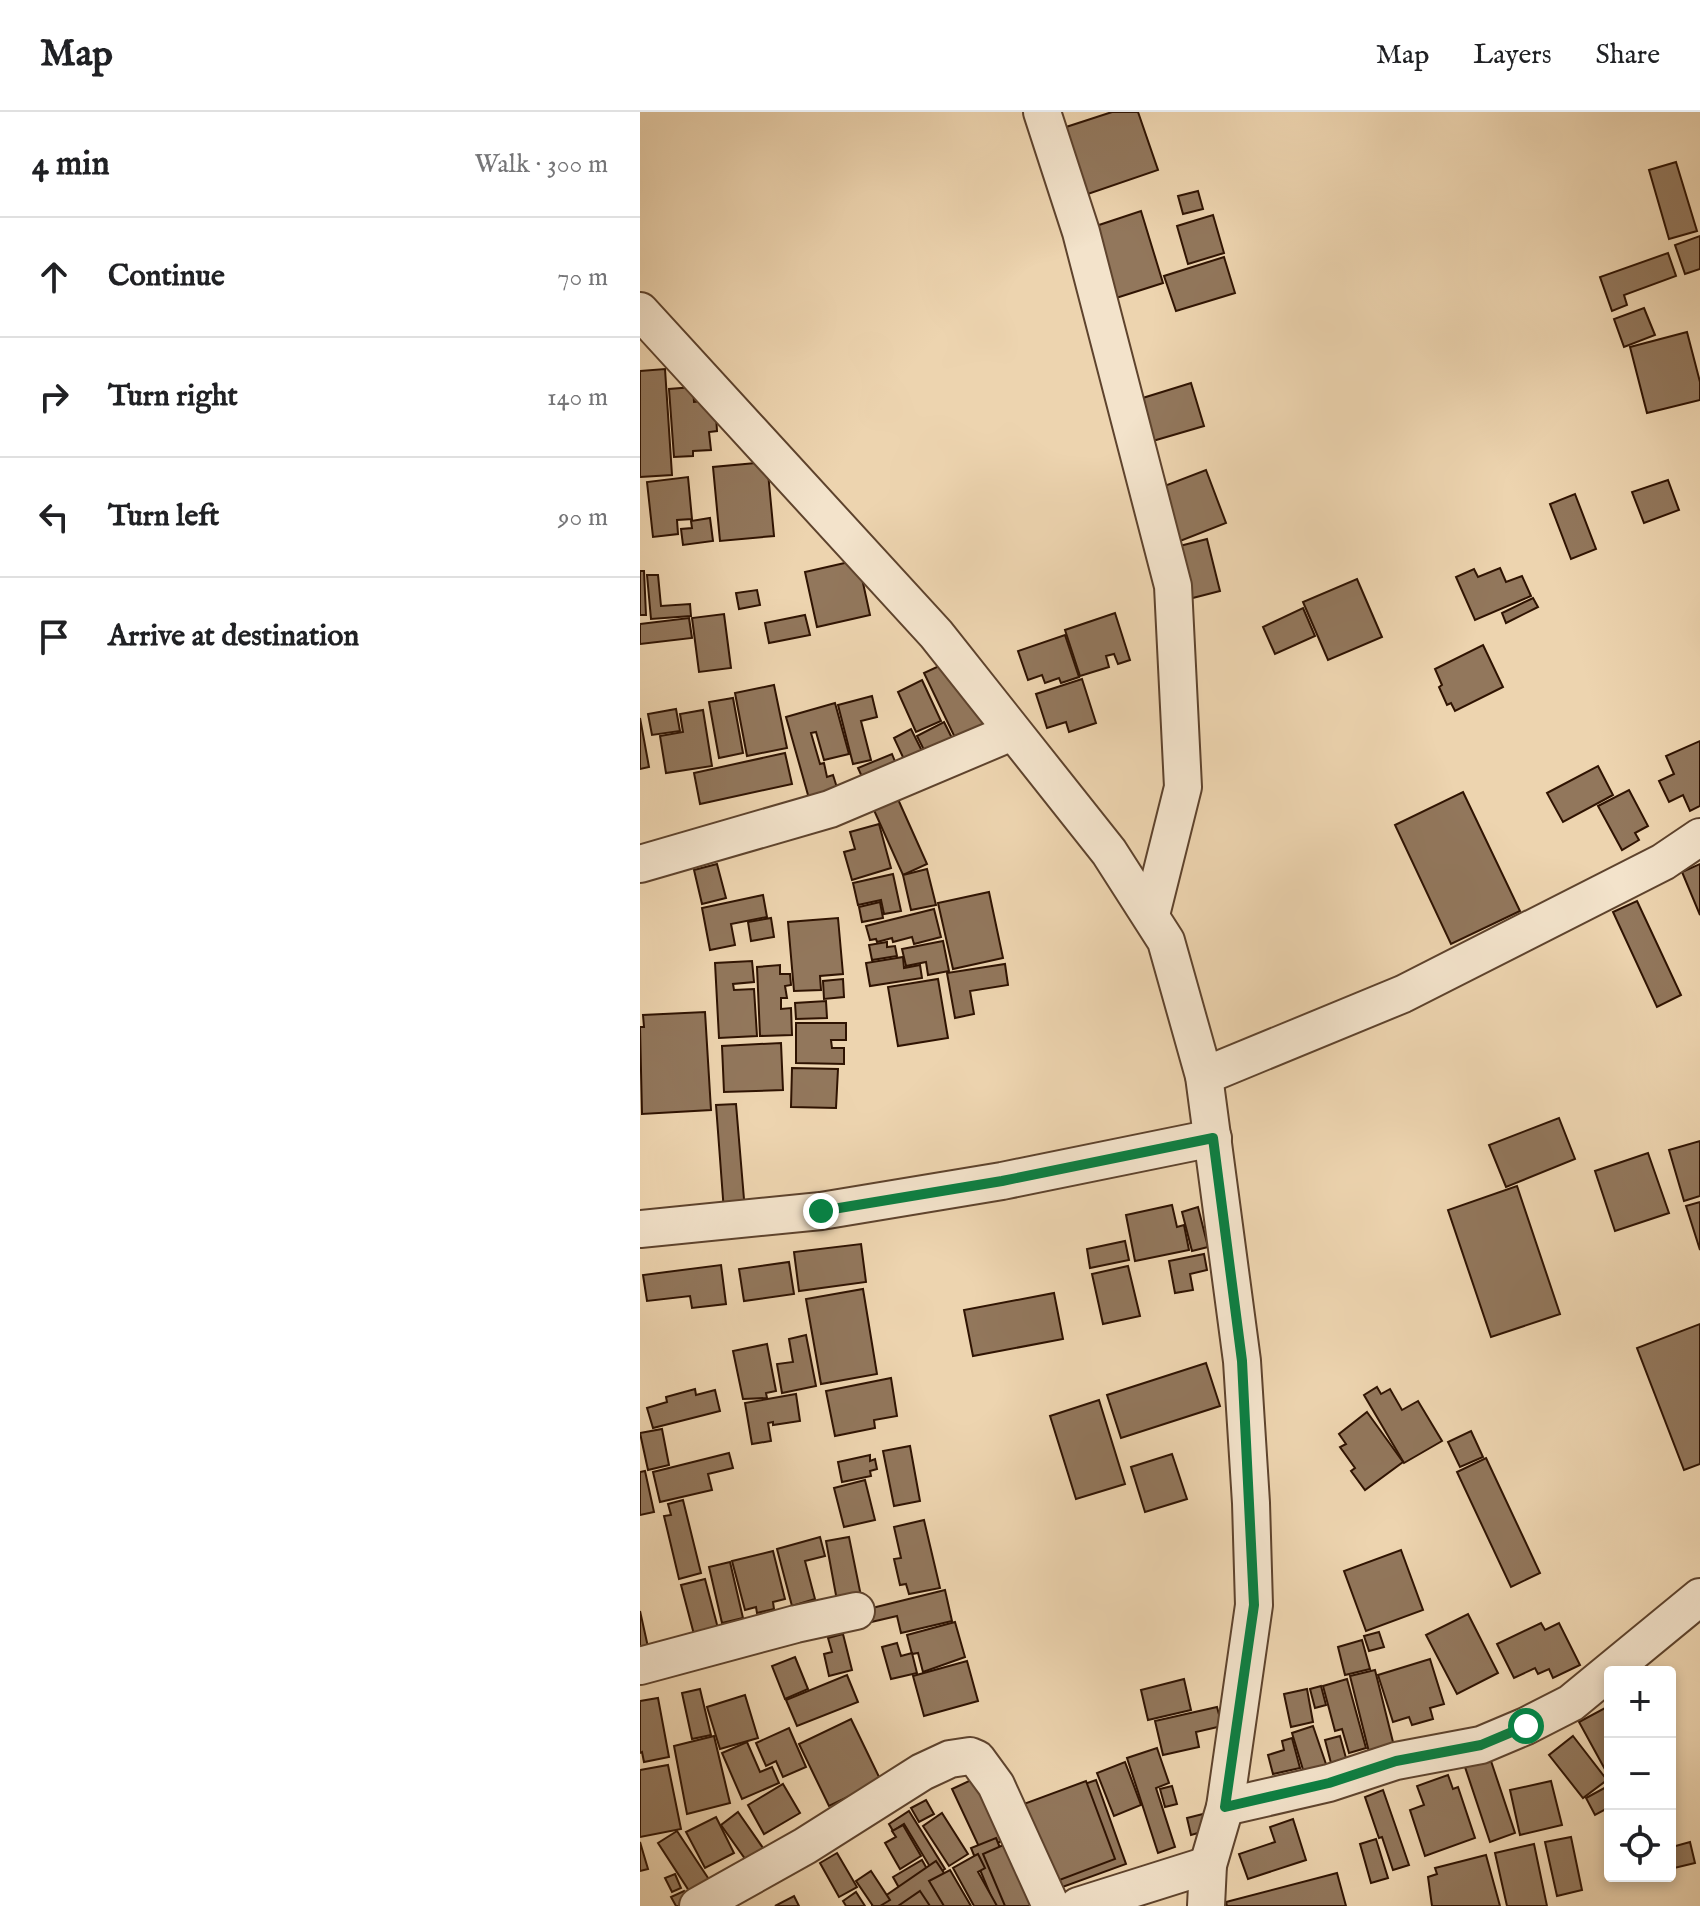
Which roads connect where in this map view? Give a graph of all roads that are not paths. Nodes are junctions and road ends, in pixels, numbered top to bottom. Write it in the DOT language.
graph roads {
  1 [pos="1042,112"];
  2 [pos="640,311"];
  3 [pos="1012,732"];
  4 [pos="1700,837"];
  5 [pos="640,864"];
  6 [pos="1151,915"];
  7 [pos="1204,1076"];
  8 [pos="1213,1138"];
  9 [pos="640,1229"];
  10 [pos="1700,1597"];
  11 [pos="856,1611"];
  12 [pos="640,1666"];
  13 [pos="1225,1807"];
  14 [pos="1208,1865"];
  15 [pos="698,1906"];
  16 [pos="1051,1906"];
  17 [pos="1078,1906"];
  18 [pos="1206,1906"];
  1 -- 6 [label="street"];
  2 -- 3 [label="street"];
  3 -- 5 [label="street"];
  3 -- 6 [label="street"];
  4 -- 7 [label="street"];
  6 -- 7 [label="street"];
  7 -- 8 [label="street"];
  8 -- 9 [label="street"];
  8 -- 13 [label="street"];
  10 -- 13 [label="street"];
  11 -- 12 [label="street"];
  13 -- 14 [label="street"];
  14 -- 17 [label="street"];
  14 -- 18 [label="street"];
  15 -- 16 [label="street"];
}
